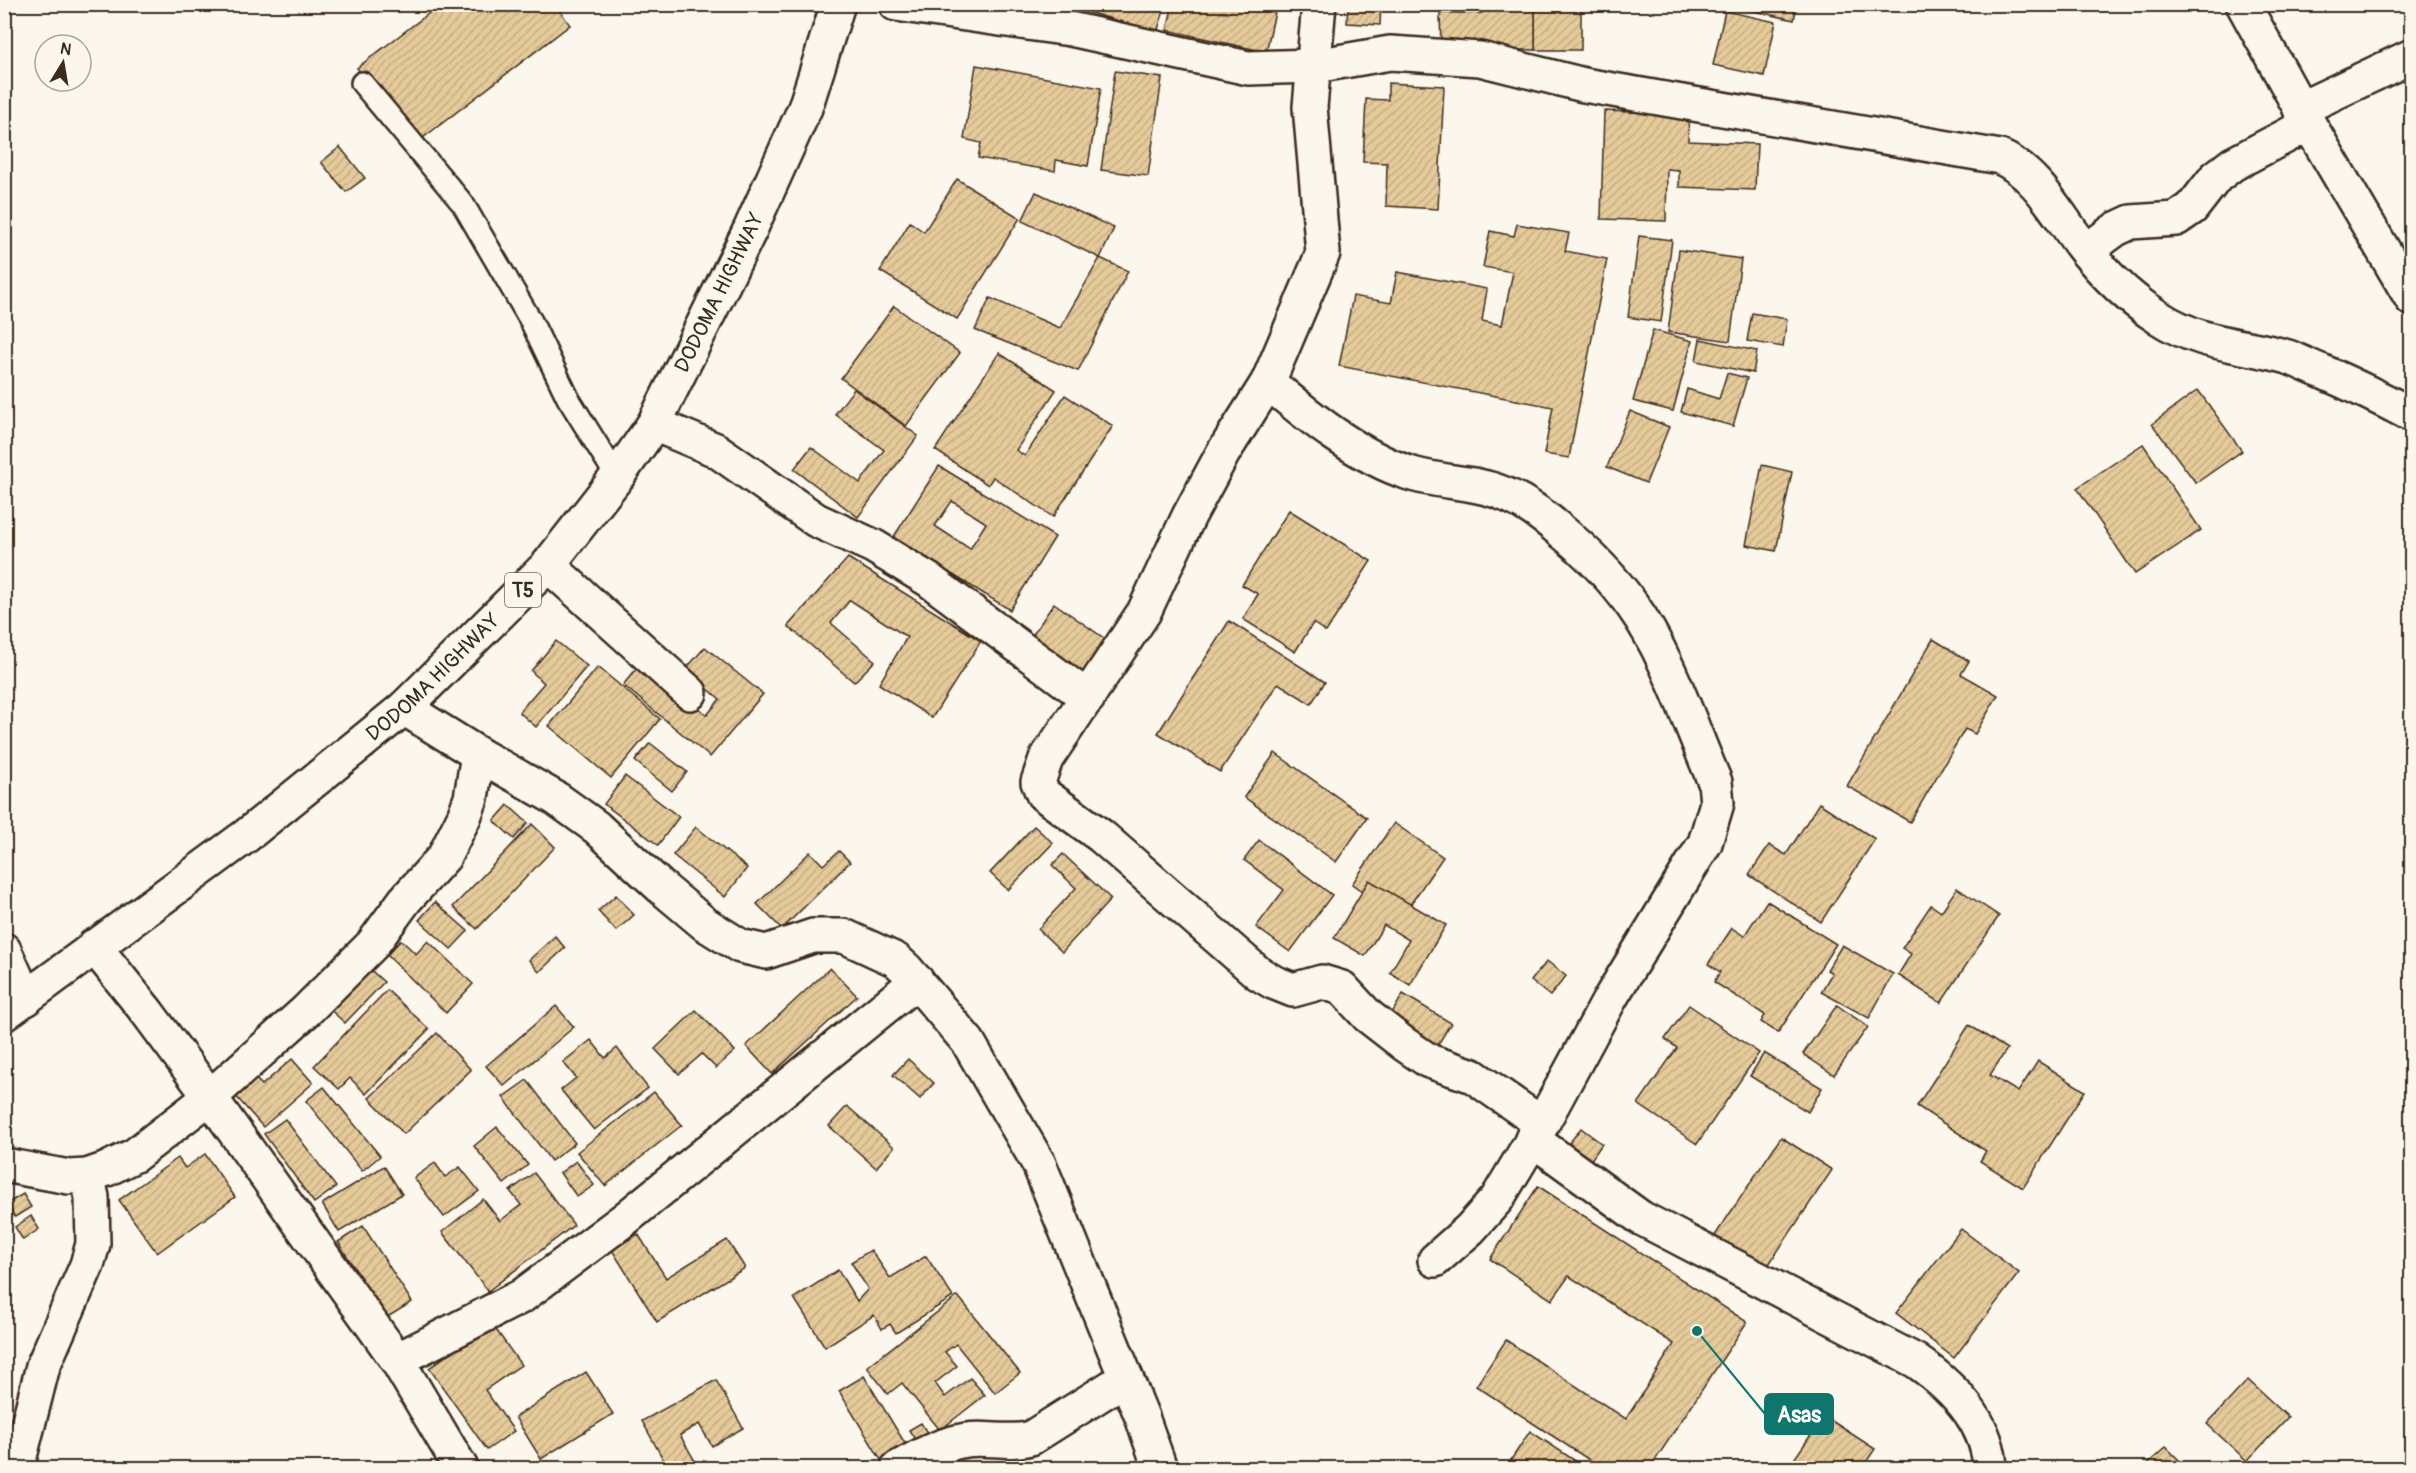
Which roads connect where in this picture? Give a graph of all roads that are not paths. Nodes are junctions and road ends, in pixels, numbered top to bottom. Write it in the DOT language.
graph roads {
  1 [pos="838,4"];
  2 [pos="896,4"];
  3 [pos="1319,4"];
  4 [pos="2243,4"];
  5 [pos="2412,56"];
  6 [pos="1315,66"];
  7 [pos="362,83"];
  8 [pos="2304,116"];
  9 [pos="2086,251"];
  10 [pos="2412,299"];
  11 [pos="1268,382"];
  12 [pos="2412,416"];
  13 [pos="654,424"];
  14 [pos="617,477"];
  15 [pos="548,565"];
  16 [pos="690,693"];
  17 [pos="1088,698"];
  18 [pos="404,708"];
  19 [pos="478,754"];
  20 [pos="94,946"];
  21 [pos="4,950"];
  22 [pos="917,981"];
  23 [pos="15,1006"];
  24 [pos="210,1097"];
  25 [pos="1537,1132"];
  26 [pos="4,1165"];
  27 [pos="87,1176"];
  28 [pos="1435,1260"];
  29 [pos="397,1360"];
  30 [pos="1126,1378"];
  31 [pos="17,1468"];
  32 [pos="461,1468"];
  33 [pos="898,1468"];
  34 [pos="1160,1468"];
  35 [pos="1990,1468"];
  1 -- 13 [label="main road, DODOMA HIGHWAY / T5"];
  2 -- 6 [label="main road"];
  3 -- 6 [label="main road"];
  4 -- 8 [label="main road"];
  5 -- 8 [label="main road"];
  6 -- 9 [label="main road"];
  6 -- 11 [label="main road"];
  7 -- 14 [label="lane"];
  8 -- 9 [label="main road"];
  8 -- 10 [label="main road"];
  9 -- 12 [label="main road"];
  11 -- 17 [label="main road"];
  11 -- 25 [label="main road"];
  13 -- 14 [label="main road, DODOMA HIGHWAY / T5"];
  13 -- 17 [label="main road"];
  14 -- 15 [label="main road, DODOMA HIGHWAY / T5"];
  15 -- 16 [label="main road"];
  15 -- 18 [label="main road, DODOMA HIGHWAY / T5"];
  17 -- 25 [label="main road"];
  18 -- 19 [label="main road"];
  18 -- 20 [label="main road, DODOMA HIGHWAY / T5"];
  19 -- 22 [label="main road"];
  19 -- 24 [label="main road"];
  20 -- 23 [label="main road, DODOMA HIGHWAY / T5"];
  20 -- 24 [label="main road"];
  21 -- 23 [label="main road"];
  22 -- 29 [label="main road"];
  22 -- 30 [label="main road"];
  24 -- 27 [label="main road"];
  24 -- 29 [label="main road"];
  25 -- 28 [label="main road"];
  25 -- 35 [label="main road"];
  26 -- 27 [label="main road"];
  27 -- 31 [label="main road"];
  29 -- 32 [label="main road"];
  30 -- 33 [label="main road"];
  30 -- 34 [label="main road"];
}
